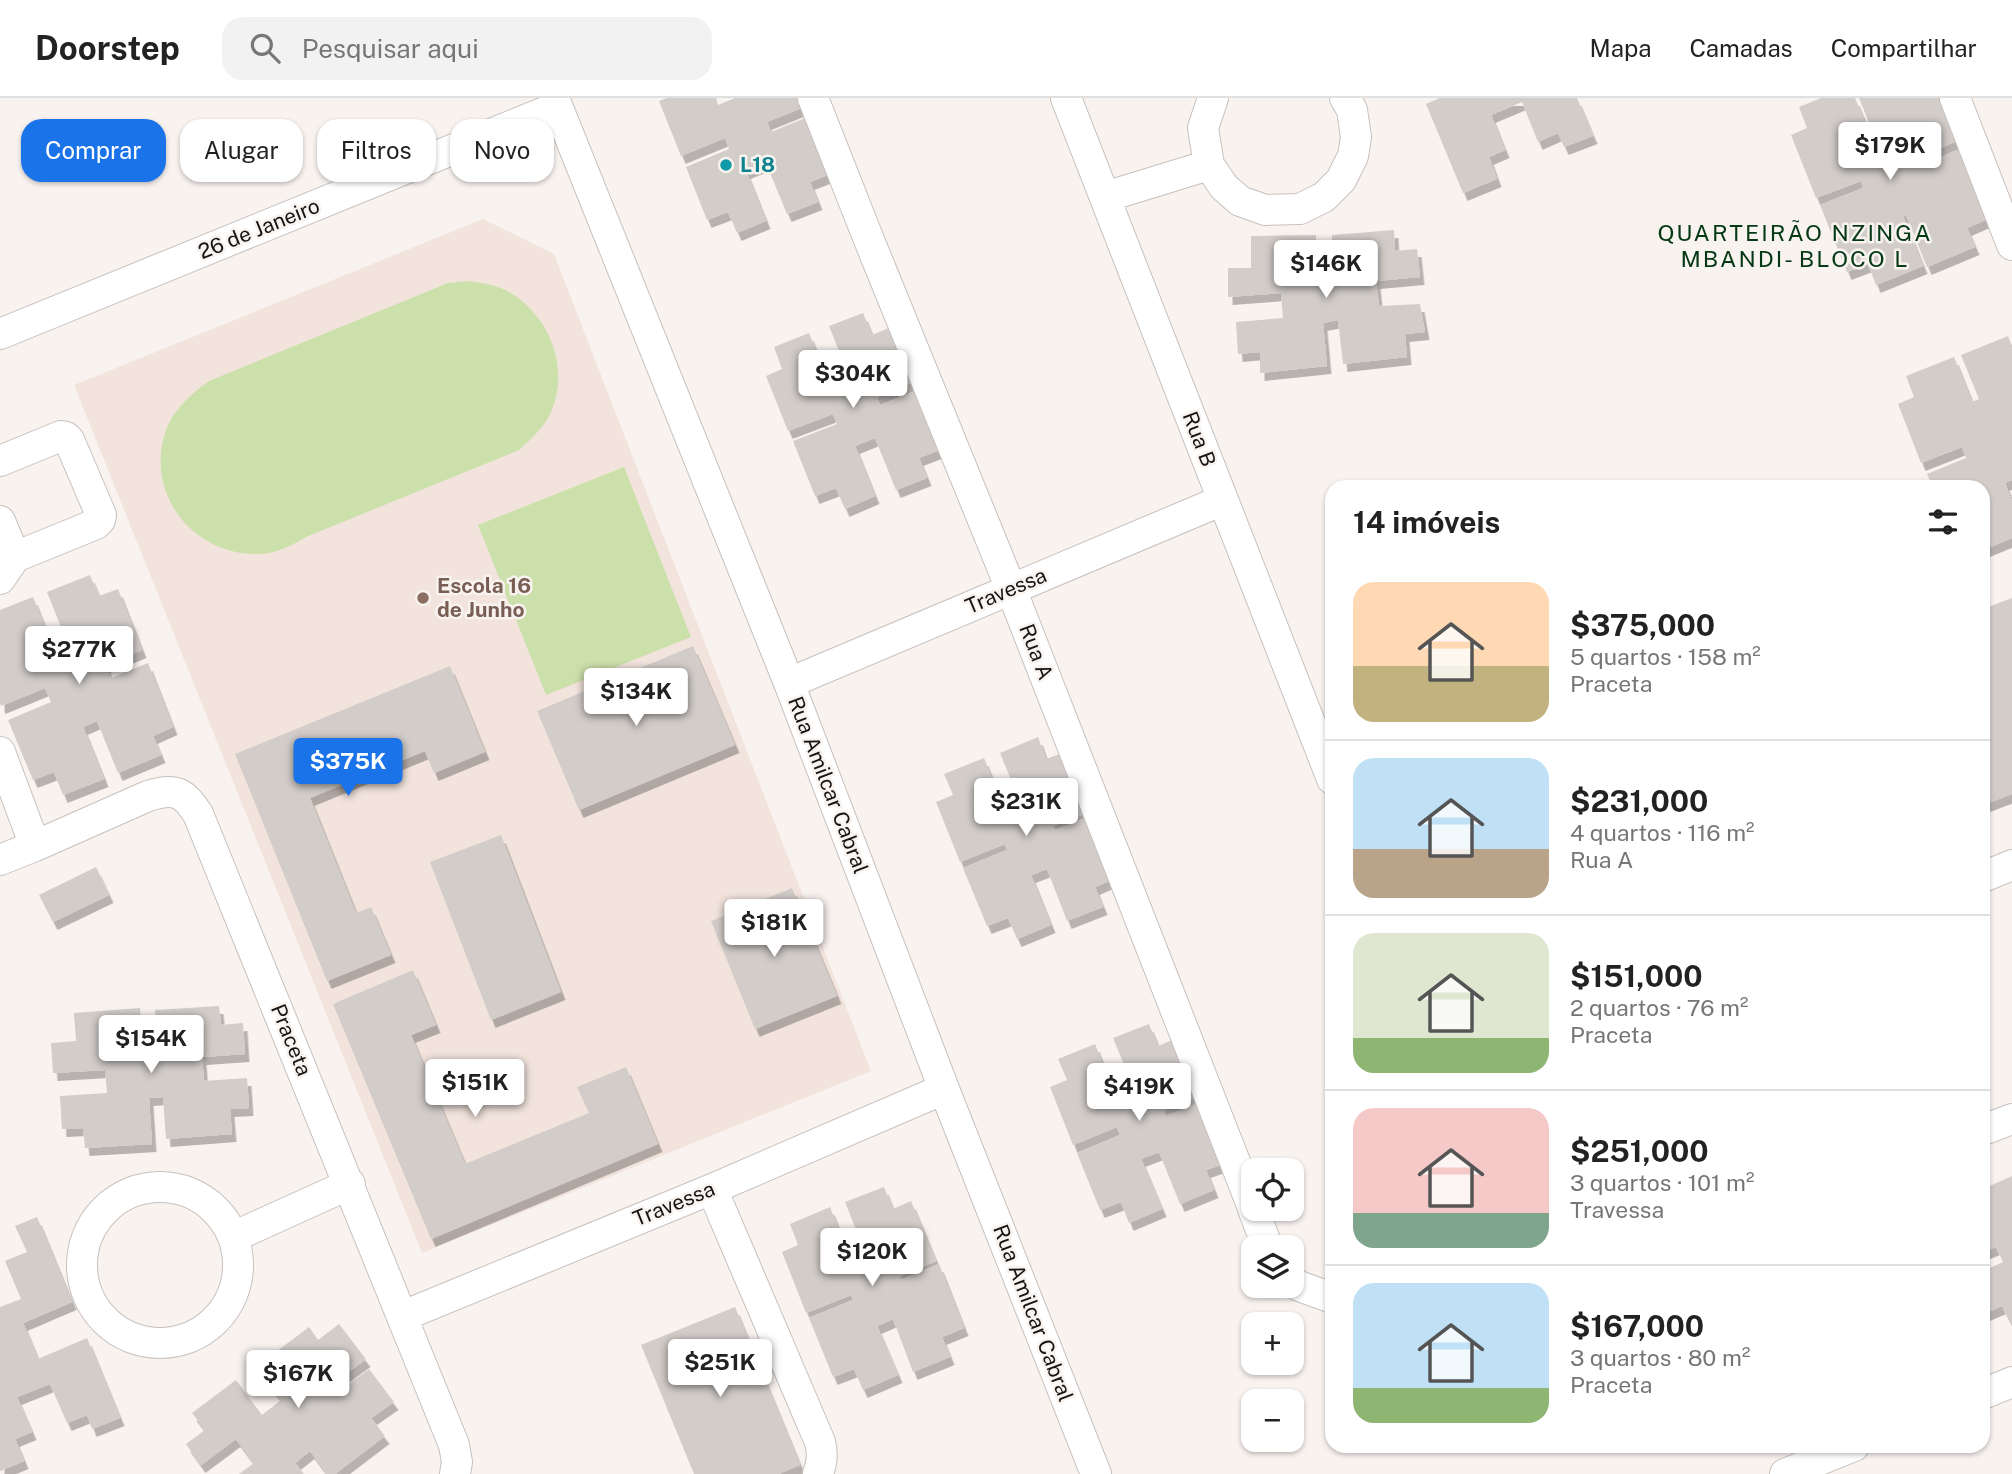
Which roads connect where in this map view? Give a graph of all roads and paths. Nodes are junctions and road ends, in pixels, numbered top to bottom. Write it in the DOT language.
graph roads {
  1 [pos="813,98"];
  2 [pos="1066,98"];
  3 [pos="1213,98"];
  4 [pos="1345,98"];
  5 [pos="1955,98"];
  6 [pos="555,102"];
  7 [pos="1209,165"];
  8 [pos="1105,197"];
  9 [pos="2012,244"];
  10 [pos="0,334"];
  11 [pos="0,461"];
  12 [pos="1223,500"];
  13 [pos="0,522"];
  14 [pos="7,568"];
  15 [pos="1011,589"];
  16 [pos="789,684"];
  17 [pos="0,752"];
  18 [pos="1325,761"];
  19 [pos="35,846"];
  20 [pos="0,860"];
  21 [pos="2012,865"];
  22 [pos="1990,874"];
  23 [pos="944,1088"];
  24 [pos="2012,1119"];
  25 [pos="1990,1127"];
  26 [pos="1241,1178"];
  27 [pos="350,1184"];
  28 [pos="712,1189"];
  29 [pos="233,1237"];
  30 [pos="1304,1288"];
  31 [pos="1325,1295"];
  32 [pos="403,1315"];
  33 [pos="2012,1382"];
  34 [pos="1990,1391"];
  35 [pos="1837,1453"];
  36 [pos="456,1474"];
  37 [pos="818,1474"];
  38 [pos="1096,1474"];
  39 [pos="1785,1474"];
  1 -- 15 [label="street, Rua A"];
  2 -- 8 [label="street, Rua B"];
  3 -- 7 [label="street"];
  4 -- 7 [label="street"];
  5 -- 9 [label="street"];
  6 -- 10 [label="street, 26 de Janeiro"];
  6 -- 16 [label="street, Rua Amilcar Cabral"];
  7 -- 8 [label="street"];
  8 -- 12 [label="street, Rua B"];
  11 -- 14 [label="street"];
  12 -- 15 [label="street, Travessa"];
  12 -- 18 [label="street, Rua B"];
  13 -- 14 [label="street"];
  15 -- 16 [label="street, Travessa"];
  15 -- 26 [label="street, Rua A"];
  16 -- 23 [label="street, Rua Amilcar Cabral"];
  17 -- 19 [label="street"];
  19 -- 20 [label="street, Praceta"];
  19 -- 27 [label="street, Praceta"];
  21 -- 22 [label="street"];
  23 -- 28 [label="street, Travessa"];
  23 -- 38 [label="street, Rua Amilcar Cabral"];
  24 -- 25 [label="street"];
  27 -- 29 [label="street"];
  27 -- 32 [label="street, Praceta"];
  28 -- 32 [label="street, Travessa"];
  28 -- 37 [label="street"];
  29 -- 29 [label="street"];
  30 -- 31 [label="street"];
  32 -- 36 [label="street, Praceta"];
  33 -- 34 [label="street"];
  35 -- 39 [label="street"];
}
